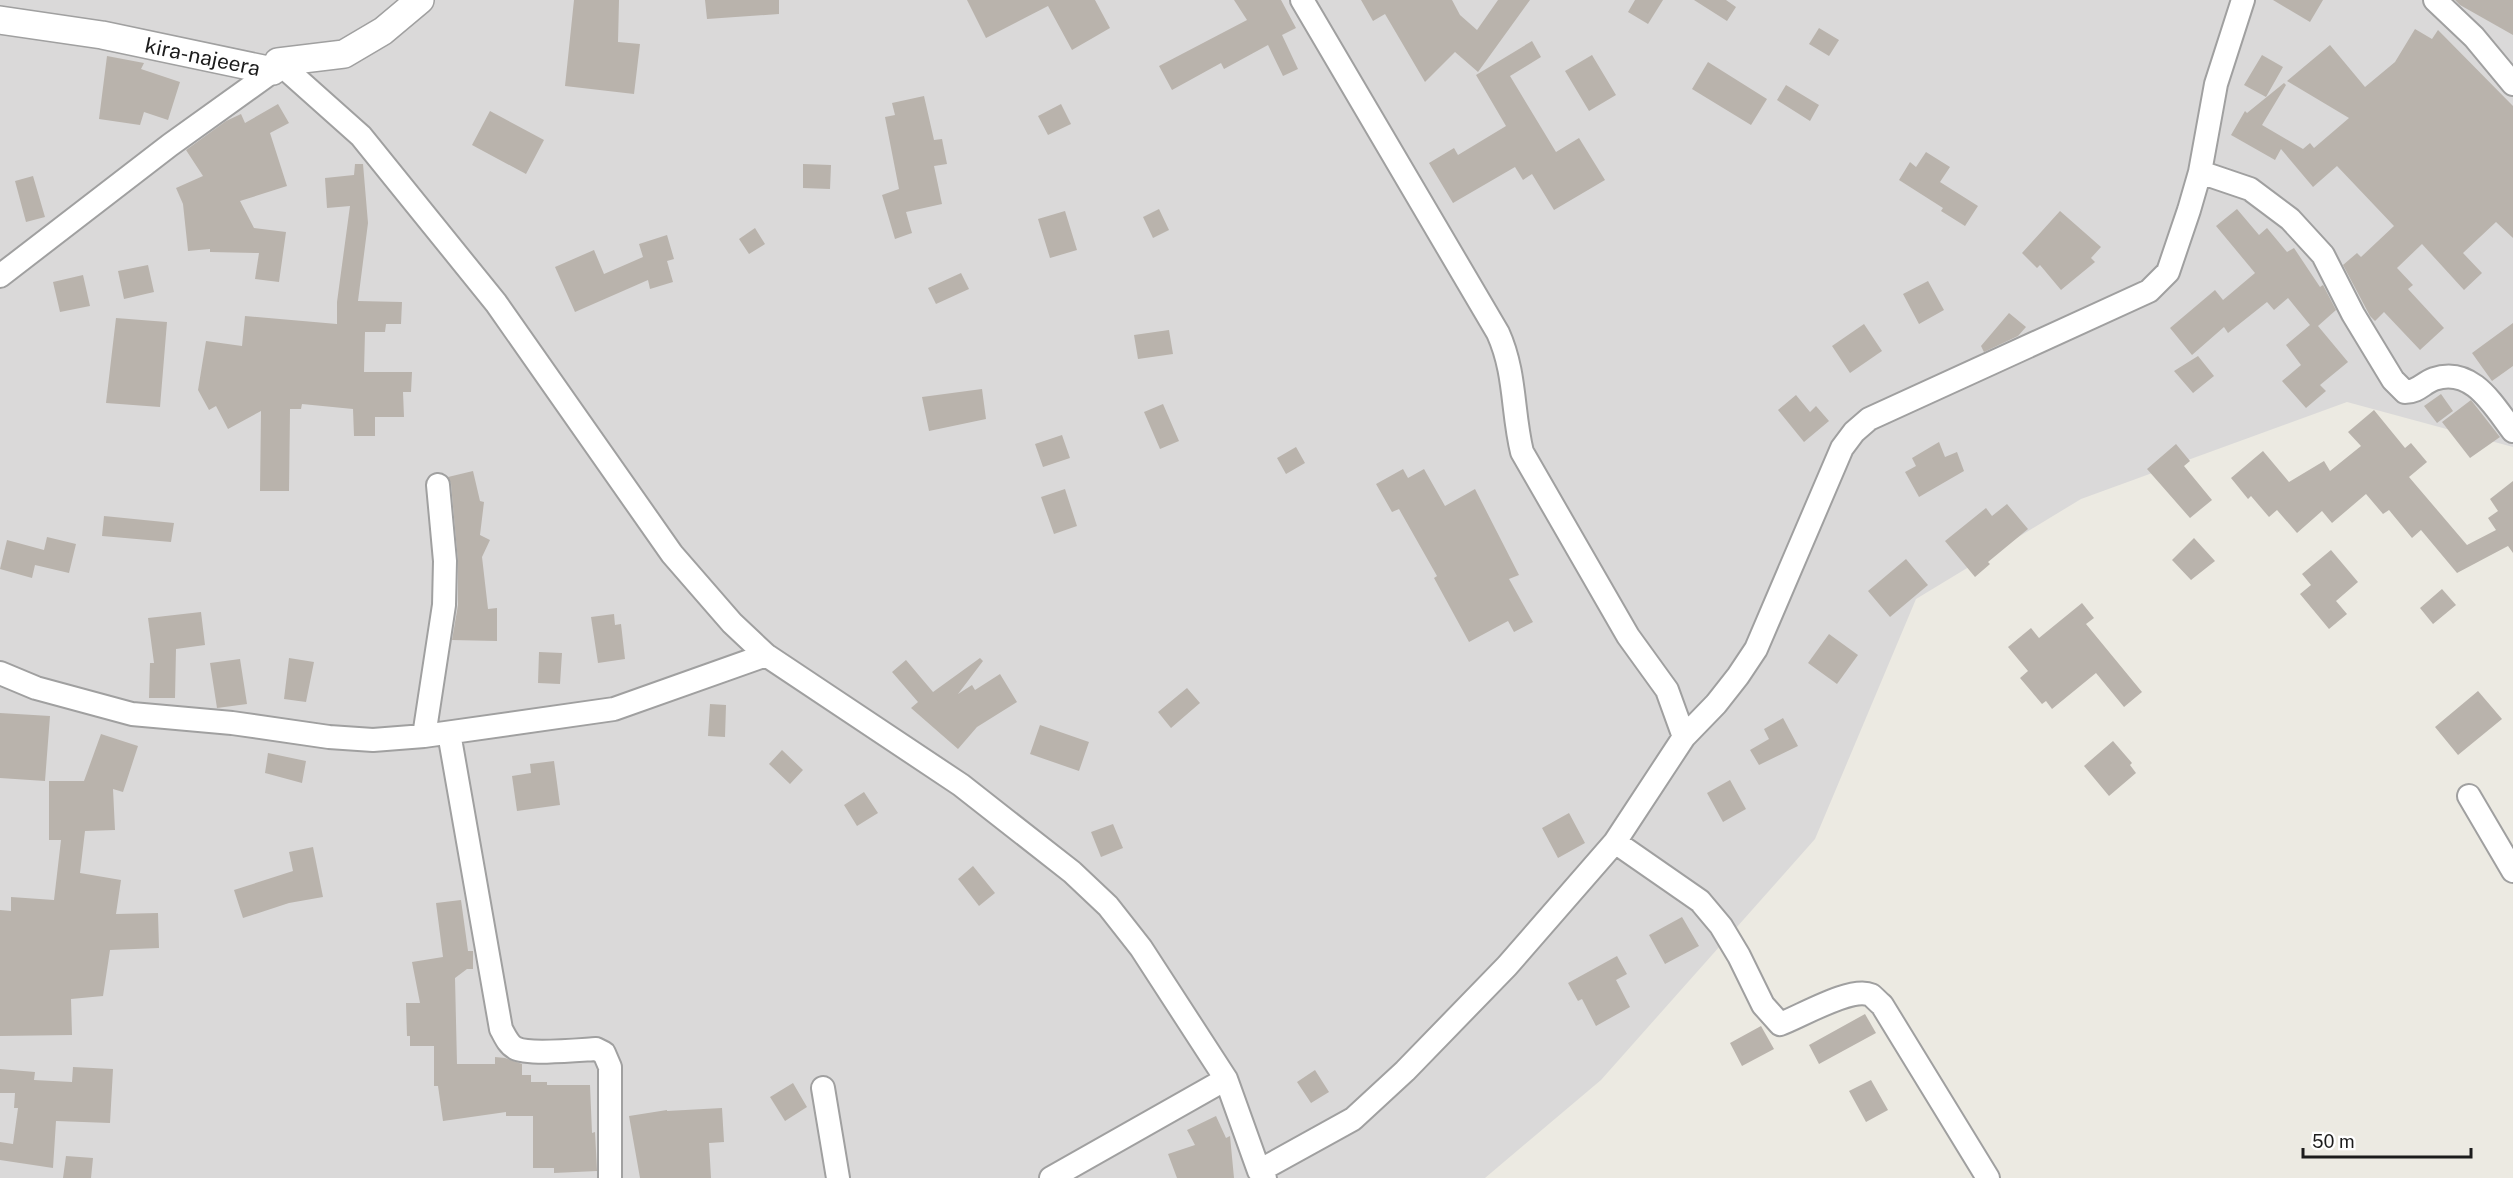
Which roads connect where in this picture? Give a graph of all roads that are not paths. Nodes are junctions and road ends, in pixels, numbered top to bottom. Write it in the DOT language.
graph roads {
  1 [pos="420,0"];
  2 [pos="1302,0"];
  3 [pos="2242,0"];
  4 [pos="2435,0"];
  5 [pos="0,20"];
  6 [pos="276,66"];
  7 [pos="2513,84"];
  8 [pos="2200,172"];
  9 [pos="0,276"];
  10 [pos="2513,431"];
  11 [pos="438,485"];
  12 [pos="766,655"];
  13 [pos="0,673"];
  14 [pos="449,733"];
  15 [pos="424,736"];
  16 [pos="1684,737"];
  17 [pos="2469,796"];
  18 [pos="1615,842"];
  19 [pos="2513,872"];
  20 [pos="1226,1079"];
  21 [pos="823,1088"];
  22 [pos="1262,1174"];
  23 [pos="610,1178"];
  24 [pos="838,1178"];
  25 [pos="1051,1178"];
  26 [pos="1988,1178"];
  1 -- 6 [label="street, kira-najeera"];
  2 -- 16 [label="street"];
  3 -- 8 [label="street"];
  4 -- 7 [label="street"];
  5 -- 6 [label="street, kira-najeera"];
  6 -- 9 [label="street"];
  6 -- 12 [label="street"];
  8 -- 10 [label="street"];
  8 -- 16 [label="street"];
  11 -- 15 [label="street"];
  12 -- 14 [label="street"];
  12 -- 20 [label="street"];
  13 -- 15 [label="street"];
  14 -- 15 [label="street"];
  14 -- 23 [label="street"];
  16 -- 18 [label="street"];
  17 -- 19 [label="street"];
  18 -- 22 [label="street"];
  18 -- 26 [label="street"];
  20 -- 22 [label="street"];
  20 -- 25 [label="street"];
  21 -- 24 [label="street"];
}
